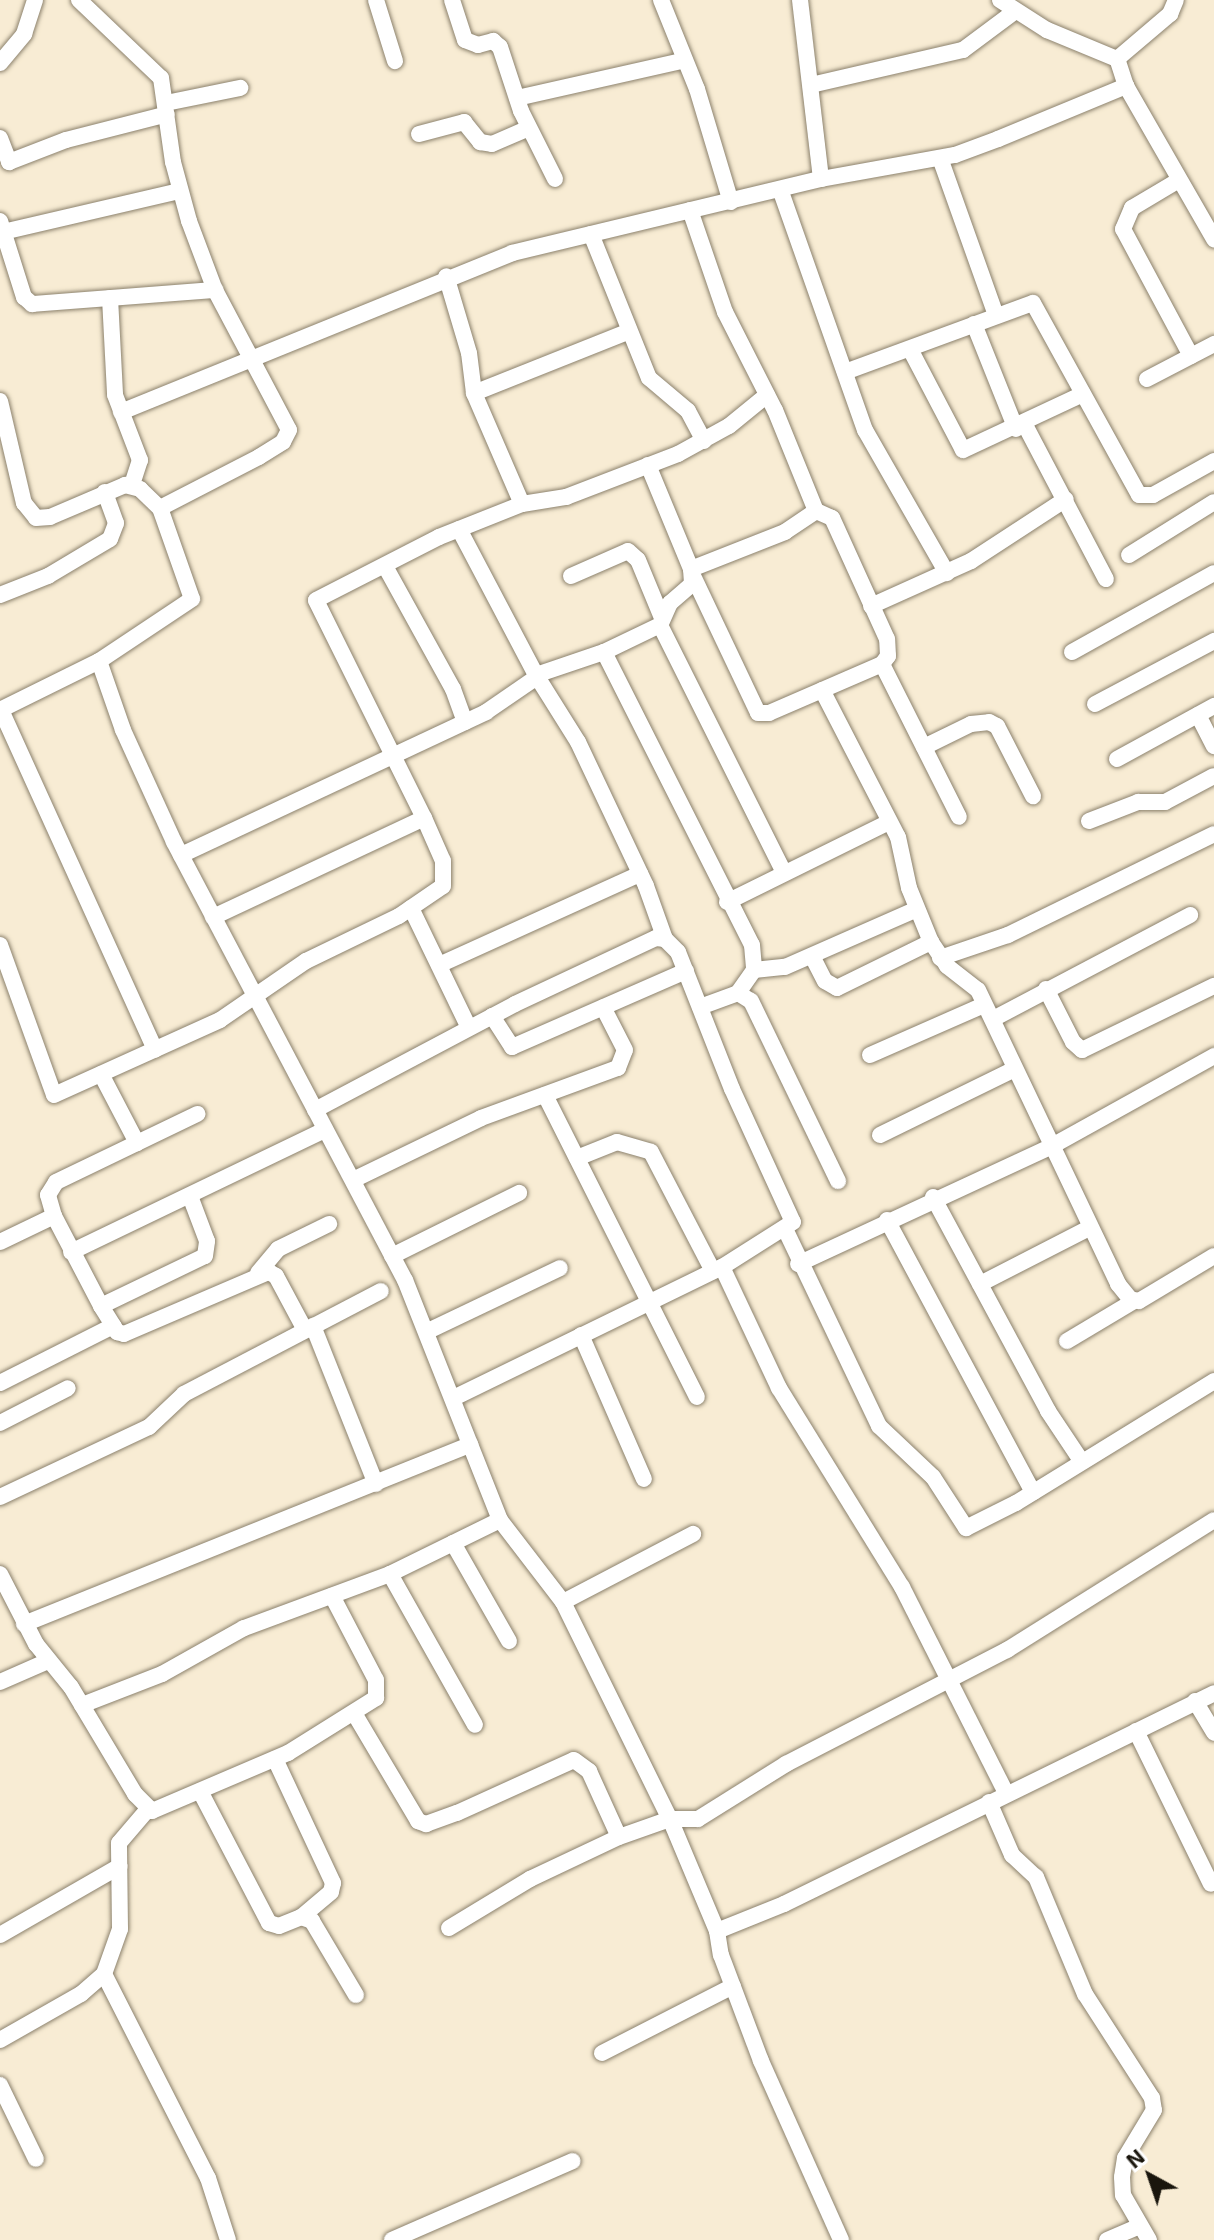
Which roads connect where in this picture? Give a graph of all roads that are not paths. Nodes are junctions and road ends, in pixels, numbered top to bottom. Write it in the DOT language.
graph roads {
  1 [pos="35,0"];
  2 [pos="79,0"];
  3 [pos="376,0"];
  4 [pos="452,0"];
  5 [pos="661,0"];
  6 [pos="800,0"];
  7 [pos="1000,0"];
  8 [pos="1193,0"];
  9 [pos="1173,7"];
  10 [pos="1014,12"];
  11 [pos="2,59"];
  12 [pos="1117,59"];
  13 [pos="685,60"];
  14 [pos="395,61"];
  15 [pos="811,85"];
  16 [pos="1126,86"];
  17 [pos="240,88"];
  18 [pos="517,98"];
  19 [pos="166,108"];
  20 [pos="529,128"];
  21 [pos="419,134"];
  22 [pos="0,138"];
  23 [pos="940,158"];
  24 [pos="555,179"];
  25 [pos="821,179"];
  26 [pos="1179,180"];
  27 [pos="780,189"];
  28 [pos="179,191"];
  29 [pos="731,202"];
  30 [pos="690,210"];
  31 [pos="2,227"];
  32 [pos="591,234"];
  33 [pos="1214,239"];
  34 [pos="446,276"];
  35 [pos="215,290"];
  36 [pos="110,298"];
  37 [pos="996,315"];
  38 [pos="974,324"];
  39 [pos="627,332"];
  40 [pos="1214,344"];
  41 [pos="910,349"];
  42 [pos="1191,356"];
  43 [pos="251,359"];
  44 [pos="845,372"];
  45 [pos="1147,379"];
  46 [pos="474,393"];
  47 [pos="1083,394"];
  48 [pos="767,395"];
  49 [pos="0,401"];
  50 [pos="121,412"];
  51 [pos="1021,427"];
  52 [pos="704,441"];
  53 [pos="5,447"];
  54 [pos="1214,461"];
  55 [pos="648,465"];
  56 [pos="132,485"];
  57 [pos="105,492"];
  58 [pos="1066,499"];
  59 [pos="1214,502"];
  60 [pos="522,504"];
  61 [pos="160,508"];
  62 [pos="816,511"];
  63 [pos="459,529"];
  64 [pos="1129,555"];
  65 [pos="385,566"];
  66 [pos="947,573"];
  67 [pos="1214,573"];
  68 [pos="692,574"];
  69 [pos="571,576"];
  70 [pos="1106,579"];
  71 [pos="0,595"];
  72 [pos="871,606"];
  73 [pos="661,621"];
  74 [pos="1214,641"];
  75 [pos="604,652"];
  76 [pos="1072,652"];
  77 [pos="99,661"];
  78 [pos="882,664"];
  79 [pos="536,676"];
  80 [pos="822,690"];
  81 [pos="1095,704"];
  82 [pos="1214,706"];
  83 [pos="0,710"];
  84 [pos="1198,715"];
  85 [pos="465,722"];
  86 [pos="1214,746"];
  87 [pos="924,747"];
  88 [pos="395,753"];
  89 [pos="1117,759"];
  90 [pos="1214,776"];
  91 [pos="1033,796"];
  92 [pos="959,817"];
  93 [pos="424,818"];
  94 [pos="1089,821"];
  95 [pos="889,822"];
  96 [pos="1214,834"];
  97 [pos="181,855"];
  98 [pos="784,873"];
  99 [pos="640,874"];
  100 [pos="727,902"];
  101 [pos="411,908"];
  102 [pos="917,909"];
  103 [pos="1190,915"];
  104 [pos="213,917"];
  105 [pos="665,939"];
  106 [pos="931,942"];
  107 [pos="0,945"];
  108 [pos="812,956"];
  109 [pos="940,958"];
  110 [pos="439,965"];
  111 [pos="754,970"];
  112 [pos="686,971"];
  113 [pos="4,972"];
  114 [pos="1214,986"];
  115 [pos="1046,989"];
  116 [pos="738,993"];
  117 [pos="255,995"];
  118 [pos="603,1007"];
  119 [pos="700,1007"];
  120 [pos="988,1012"];
  121 [pos="492,1016"];
  122 [pos="469,1028"];
  123 [pos="155,1050"];
  124 [pos="870,1055"];
  125 [pos="1214,1056"];
  126 [pos="1015,1069"];
  127 [pos="101,1074"];
  128 [pos="545,1095"];
  129 [pos="315,1110"];
  130 [pos="197,1114"];
  131 [pos="325,1130"];
  132 [pos="880,1135"];
  133 [pos="137,1143"];
  134 [pos="1050,1147"];
  135 [pos="577,1158"];
  136 [pos="353,1180"];
  137 [pos="838,1181"];
  138 [pos="519,1193"];
  139 [pos="190,1196"];
  140 [pos="933,1197"];
  141 [pos="54,1216"];
  142 [pos="887,1220"];
  143 [pos="329,1224"];
  144 [pos="1089,1228"];
  145 [pos="786,1231"];
  146 [pos="0,1242"];
  147 [pos="71,1252"];
  148 [pos="392,1256"];
  149 [pos="1213,1258"];
  150 [pos="798,1264"];
  151 [pos="560,1268"];
  152 [pos="717,1269"];
  153 [pos="258,1273"];
  154 [pos="980,1284"];
  155 [pos="381,1291"];
  156 [pos="1134,1301"];
  157 [pos="648,1302"];
  158 [pos="101,1306"];
  159 [pos="113,1326"];
  160 [pos="309,1328"];
  161 [pos="428,1331"];
  162 [pos="581,1335"];
  163 [pos="1067,1341"];
  164 [pos="1214,1381"];
  165 [pos="0,1383"];
  166 [pos="68,1388"];
  167 [pos="455,1397"];
  168 [pos="697,1397"];
  169 [pos="0,1423"];
  170 [pos="470,1445"];
  171 [pos="1082,1462"];
  172 [pos="644,1479"];
  173 [pos="376,1484"];
  174 [pos="1033,1492"];
  175 [pos="0,1497"];
  176 [pos="500,1520"];
  177 [pos="1214,1520"];
  178 [pos="693,1534"];
  179 [pos="453,1543"];
  180 [pos="0,1574"];
  181 [pos="390,1574"];
  182 [pos="332,1596"];
  183 [pos="6,1602"];
  184 [pos="563,1602"];
  185 [pos="24,1624"];
  186 [pos="509,1641"];
  187 [pos="48,1661"];
  188 [pos="948,1679"];
  189 [pos="0,1682"];
  190 [pos="1214,1693"];
  191 [pos="1195,1701"];
  192 [pos="82,1705"];
  193 [pos="354,1713"];
  194 [pos="475,1725"];
  195 [pos="1136,1731"];
  196 [pos="1214,1733"];
  197 [pos="275,1759"];
  198 [pos="200,1791"];
  199 [pos="1006,1793"];
  200 [pos="989,1802"];
  201 [pos="149,1808"];
  202 [pos="670,1819"];
  203 [pos="619,1837"];
  204 [pos="120,1866"];
  205 [pos="1211,1884"];
  206 [pos="301,1917"];
  207 [pos="449,1928"];
  208 [pos="717,1931"];
  209 [pos="0,1935"];
  210 [pos="104,1974"];
  211 [pos="733,1986"];
  212 [pos="356,1995"];
  213 [pos="0,2040"];
  214 [pos="602,2053"];
  215 [pos="0,2085"];
  216 [pos="36,2159"];
  217 [pos="573,2161"];
  218 [pos="1144,2233"];
  219 [pos="228,2240"];
  220 [pos="392,2240"];
  221 [pos="841,2240"];
  222 [pos="1107,2240"];
  1 -- 11 [label="street"];
  2 -- 19 [label="street"];
  3 -- 14 [label="street"];
  4 -- 18 [label="street"];
  5 -- 13 [label="street"];
  6 -- 15 [label="street"];
  7 -- 10 [label="street"];
  8 -- 9 [label="street"];
  9 -- 12 [label="street"];
  10 -- 12 [label="street"];
  10 -- 15 [label="street"];
  12 -- 16 [label="street"];
  13 -- 18 [label="street"];
  13 -- 29 [label="street"];
  15 -- 25 [label="street"];
  16 -- 23 [label="street"];
  16 -- 26 [label="street"];
  17 -- 19 [label="street"];
  18 -- 20 [label="street"];
  19 -- 22 [label="street"];
  19 -- 28 [label="street"];
  20 -- 21 [label="street"];
  20 -- 24 [label="street"];
  23 -- 25 [label="street"];
  23 -- 37 [label="street"];
  25 -- 27 [label="street"];
  26 -- 33 [label="street"];
  26 -- 42 [label="street"];
  27 -- 29 [label="street"];
  27 -- 44 [label="street"];
  28 -- 31 [label="street"];
  28 -- 35 [label="street"];
  29 -- 30 [label="street"];
  30 -- 32 [label="street"];
  30 -- 48 [label="street"];
  31 -- 36 [label="street"];
  32 -- 34 [label="street"];
  32 -- 39 [label="street"];
  34 -- 43 [label="street"];
  34 -- 46 [label="street"];
  35 -- 36 [label="street"];
  35 -- 43 [label="street"];
  36 -- 50 [label="street"];
  37 -- 38 [label="street"];
  37 -- 47 [label="street"];
  38 -- 41 [label="street"];
  38 -- 51 [label="street"];
  39 -- 46 [label="street"];
  39 -- 52 [label="street"];
  40 -- 42 [label="street"];
  41 -- 44 [label="street"];
  41 -- 51 [label="street"];
  42 -- 45 [label="street"];
  43 -- 50 [label="street"];
  43 -- 61 [label="street"];
  44 -- 66 [label="street"];
  46 -- 60 [label="street"];
  47 -- 51 [label="street"];
  47 -- 54 [label="street"];
  48 -- 52 [label="street"];
  48 -- 62 [label="street"];
  49 -- 53 [label="street"];
  50 -- 56 [label="street"];
  51 -- 58 [label="street"];
  52 -- 55 [label="street"];
  53 -- 57 [label="street"];
  55 -- 60 [label="street"];
  55 -- 68 [label="street"];
  56 -- 57 [label="street"];
  56 -- 61 [label="street"];
  57 -- 71 [label="street"];
  58 -- 66 [label="street"];
  58 -- 70 [label="street"];
  59 -- 64 [label="street"];
  60 -- 63 [label="street"];
  61 -- 77 [label="street"];
  62 -- 68 [label="street"];
  62 -- 72 [label="street"];
  63 -- 65 [label="street"];
  63 -- 79 [label="street"];
  65 -- 85 [label="street"];
  65 -- 88 [label="street"];
  66 -- 72 [label="street"];
  67 -- 76 [label="street"];
  68 -- 73 [label="street"];
  68 -- 80 [label="street"];
  69 -- 73 [label="street"];
  72 -- 78 [label="street"];
  73 -- 75 [label="street"];
  73 -- 98 [label="street"];
  74 -- 81 [label="street"];
  75 -- 79 [label="street"];
  75 -- 100 [label="street"];
  77 -- 83 [label="street"];
  77 -- 97 [label="street"];
  78 -- 80 [label="street"];
  78 -- 87 [label="street"];
  79 -- 85 [label="street"];
  79 -- 99 [label="street"];
  80 -- 95 [label="street"];
  82 -- 84 [label="street"];
  83 -- 123 [label="street"];
  84 -- 86 [label="street"];
  84 -- 89 [label="street"];
  85 -- 88 [label="street"];
  87 -- 91 [label="street"];
  87 -- 92 [label="street"];
  88 -- 93 [label="street"];
  88 -- 97 [label="street"];
  90 -- 94 [label="street"];
  93 -- 101 [label="street"];
  93 -- 104 [label="street"];
  95 -- 98 [label="street"];
  95 -- 102 [label="street"];
  96 -- 109 [label="street"];
  97 -- 104 [label="street"];
  98 -- 100 [label="street"];
  99 -- 105 [label="street"];
  99 -- 110 [label="street"];
  100 -- 111 [label="street"];
  101 -- 110 [label="street"];
  101 -- 117 [label="street"];
  102 -- 106 [label="street"];
  102 -- 108 [label="street"];
  103 -- 115 [label="street"];
  104 -- 117 [label="street"];
  105 -- 112 [label="street"];
  105 -- 121 [label="street"];
  106 -- 108 [label="street"];
  106 -- 109 [label="street"];
  107 -- 113 [label="street"];
  108 -- 111 [label="street"];
  109 -- 120 [label="street"];
  110 -- 122 [label="street"];
  111 -- 116 [label="street"];
  112 -- 118 [label="street"];
  112 -- 119 [label="street"];
  113 -- 127 [label="street"];
  114 -- 115 [label="street"];
  115 -- 120 [label="street"];
  116 -- 119 [label="street"];
  116 -- 137 [label="street"];
  117 -- 123 [label="street"];
  117 -- 129 [label="street"];
  118 -- 121 [label="street"];
  118 -- 128 [label="street"];
  119 -- 145 [label="street"];
  120 -- 124 [label="street"];
  120 -- 126 [label="street"];
  121 -- 122 [label="street"];
  122 -- 129 [label="street"];
  123 -- 127 [label="street"];
  125 -- 134 [label="street"];
  126 -- 132 [label="street"];
  126 -- 134 [label="street"];
  127 -- 133 [label="street"];
  128 -- 135 [label="street"];
  128 -- 136 [label="street"];
  129 -- 131 [label="street"];
  130 -- 133 [label="street"];
  131 -- 136 [label="street"];
  131 -- 139 [label="street"];
  133 -- 141 [label="street"];
  134 -- 140 [label="street"];
  134 -- 144 [label="street"];
  135 -- 152 [label="street"];
  135 -- 157 [label="street"];
  136 -- 148 [label="street"];
  138 -- 148 [label="street"];
  139 -- 147 [label="street"];
  139 -- 158 [label="street"];
  140 -- 142 [label="street"];
  140 -- 154 [label="street"];
  141 -- 146 [label="street"];
  141 -- 147 [label="street"];
  142 -- 150 [label="street"];
  142 -- 174 [label="street"];
  143 -- 153 [label="street"];
  144 -- 154 [label="street"];
  144 -- 156 [label="street"];
  145 -- 150 [label="street"];
  145 -- 152 [label="street"];
  147 -- 158 [label="street"];
  148 -- 161 [label="street"];
  149 -- 156 [label="street"];
  150 -- 174 [label="street"];
  151 -- 161 [label="street"];
  152 -- 157 [label="street"];
  152 -- 188 [label="street"];
  153 -- 159 [label="street"];
  153 -- 160 [label="street"];
  154 -- 171 [label="street"];
  155 -- 160 [label="street"];
  156 -- 163 [label="street"];
  157 -- 162 [label="street"];
  157 -- 168 [label="street"];
  158 -- 159 [label="street"];
  159 -- 165 [label="street"];
  160 -- 173 [label="street"];
  160 -- 175 [label="street"];
  161 -- 167 [label="street"];
  162 -- 167 [label="street"];
  162 -- 172 [label="street"];
  164 -- 171 [label="street"];
  166 -- 169 [label="street"];
  167 -- 170 [label="street"];
  170 -- 173 [label="street"];
  170 -- 176 [label="street"];
  171 -- 174 [label="street"];
  173 -- 185 [label="street"];
  176 -- 179 [label="street"];
  176 -- 184 [label="street"];
  177 -- 188 [label="street"];
  178 -- 184 [label="street"];
  179 -- 181 [label="street"];
  179 -- 186 [label="street"];
  180 -- 183 [label="street"];
  181 -- 182 [label="street"];
  181 -- 194 [label="street"];
  182 -- 192 [label="street"];
  182 -- 193 [label="street"];
  183 -- 185 [label="street"];
  184 -- 202 [label="street"];
  185 -- 187 [label="street"];
  187 -- 189 [label="street"];
  187 -- 192 [label="street"];
  188 -- 199 [label="street"];
  188 -- 202 [label="street"];
  190 -- 191 [label="street"];
  191 -- 195 [label="street"];
  191 -- 196 [label="street"];
  192 -- 201 [label="street"];
  193 -- 197 [label="street"];
  193 -- 203 [label="street"];
  195 -- 199 [label="street"];
  195 -- 205 [label="street"];
  197 -- 198 [label="street"];
  197 -- 206 [label="street"];
  198 -- 201 [label="street"];
  198 -- 206 [label="street"];
  199 -- 200 [label="street"];
  200 -- 208 [label="street"];
  200 -- 218 [label="street"];
  201 -- 204 [label="street"];
  202 -- 203 [label="street"];
  202 -- 208 [label="street"];
  203 -- 207 [label="street"];
  204 -- 209 [label="street"];
  204 -- 210 [label="street"];
  206 -- 212 [label="street"];
  208 -- 211 [label="street"];
  210 -- 213 [label="street"];
  210 -- 219 [label="street"];
  211 -- 214 [label="street"];
  211 -- 221 [label="street"];
  215 -- 216 [label="street"];
  217 -- 220 [label="street"];
  218 -- 222 [label="street"];
}
